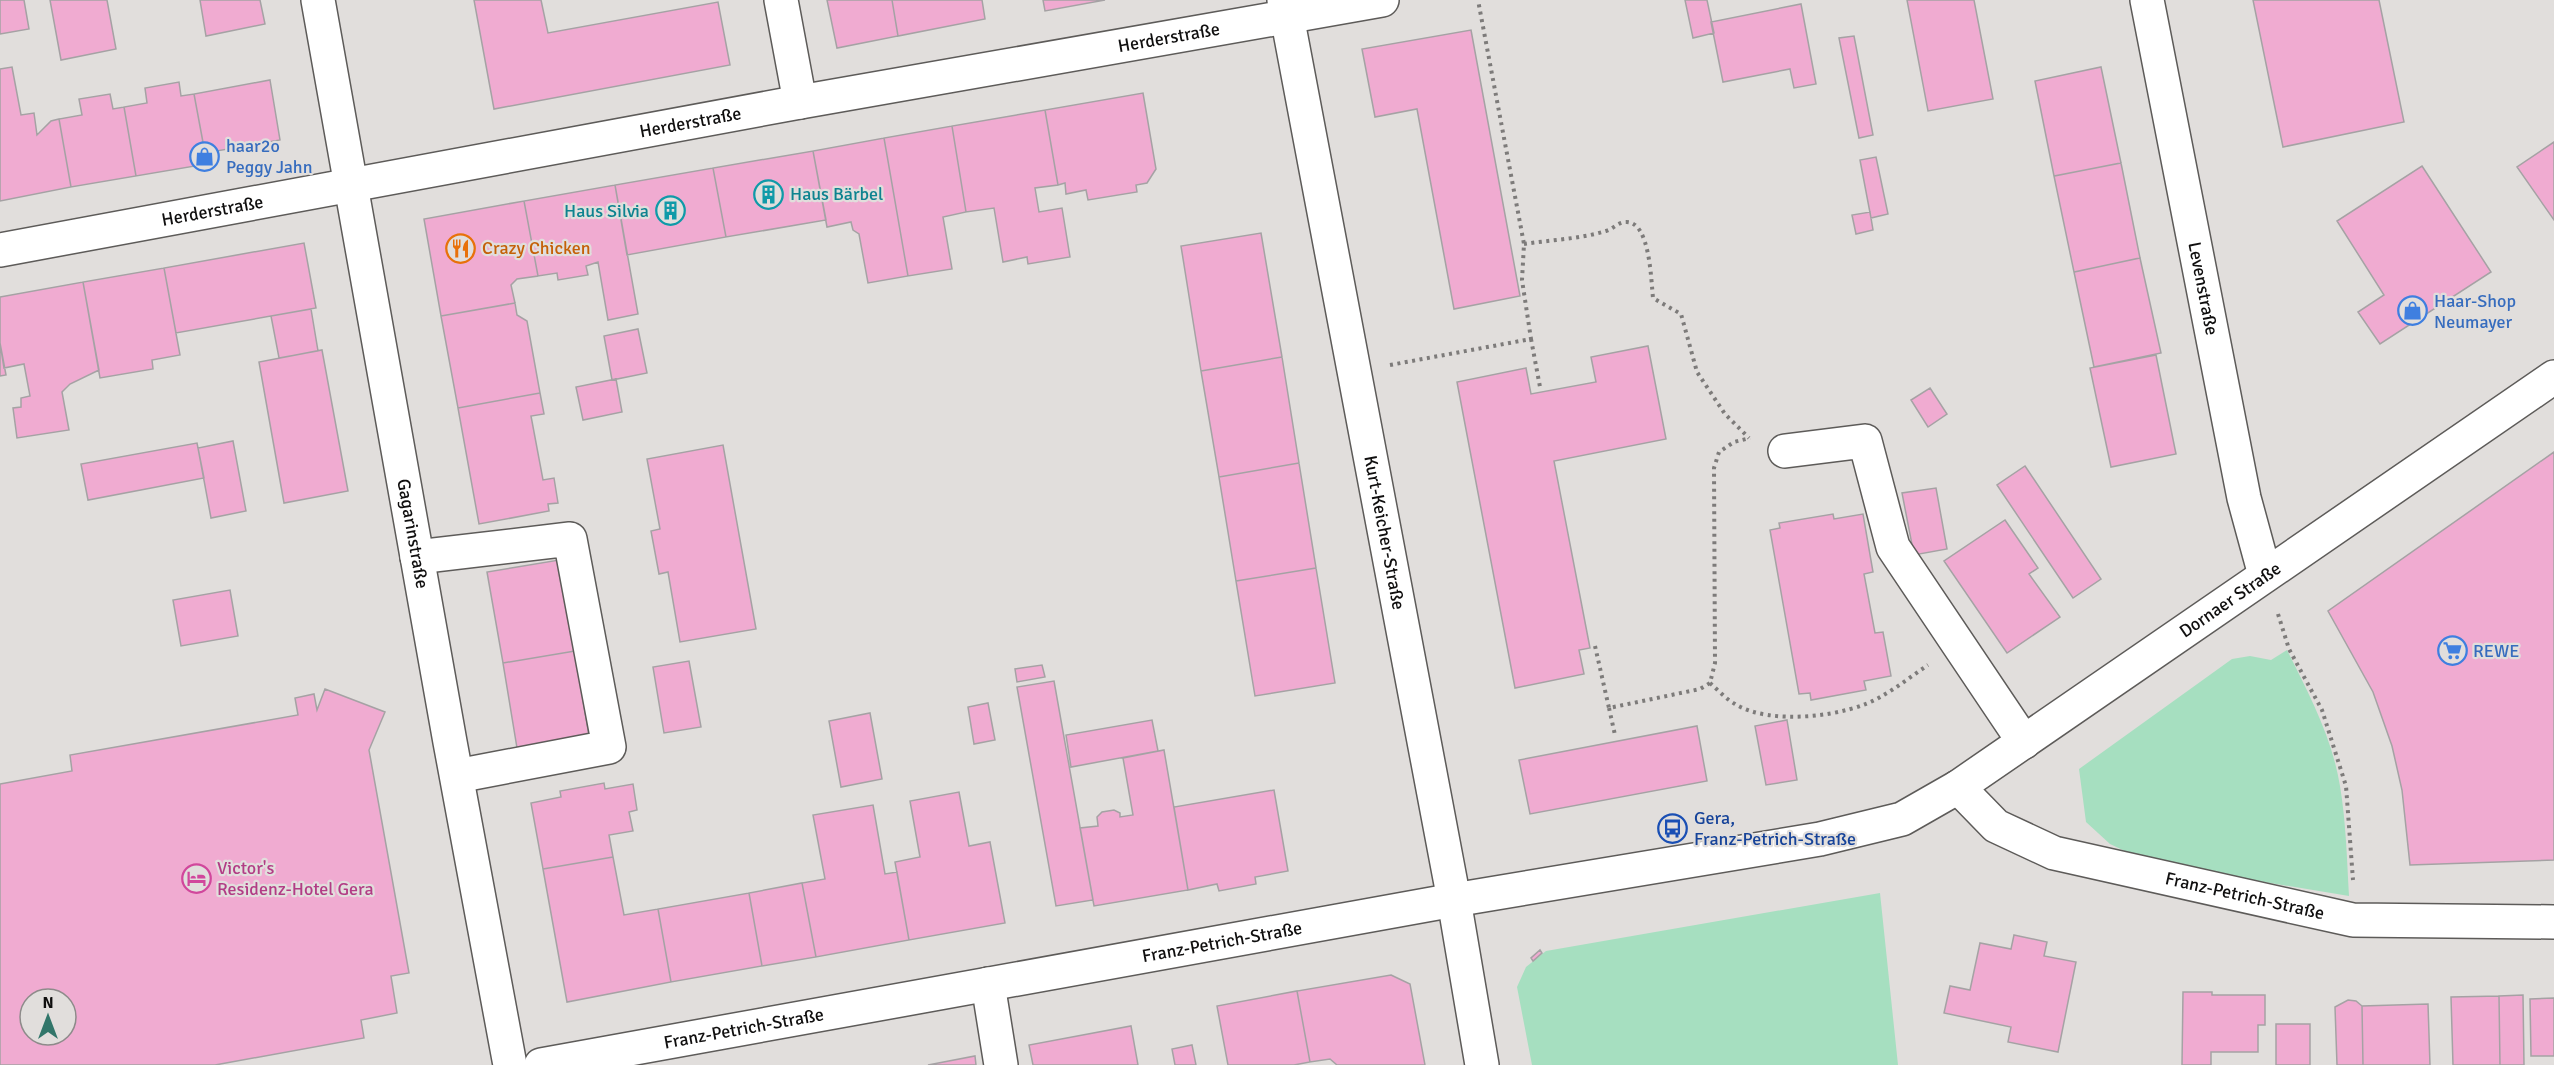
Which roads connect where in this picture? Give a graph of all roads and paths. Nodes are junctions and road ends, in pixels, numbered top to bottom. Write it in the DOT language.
graph roads {
  1 [pos="318,0"];
  2 [pos="781,0"];
  3 [pos="1382,0"];
  4 [pos="1478,0"];
  5 [pos="2147,0"];
  6 [pos="1286,9"];
  7 [pos="800,102"];
  8 [pos="351,184"];
  9 [pos="1524,244"];
  10 [pos="0,250"];
  11 [pos="1531,339"];
  12 [pos="1354,371"];
  13 [pos="2554,377"];
  14 [pos="1540,387"];
  15 [pos="1750,438"];
  16 [pos="1771,444"];
  17 [pos="417,557"];
  18 [pos="2265,575"];
  19 [pos="1959,645"];
  20 [pos="1595,646"];
  21 [pos="1710,683"];
  22 [pos="1609,708"];
  23 [pos="1615,735"];
  24 [pos="2024,742"];
  25 [pos="457,776"];
  26 [pos="1958,787"];
  27 [pos="1902,819"];
  28 [pos="1454,900"];
  29 [pos="2353,920"];
  30 [pos="2554,922"];
  31 [pos="988,984"];
  32 [pos="510,1065"];
  33 [pos="541,1065"];
  34 [pos="1001,1065"];
  35 [pos="1482,1065"];
  1 -- 8 [label="street, Gagarinstraße"];
  2 -- 7 [label="street"];
  3 -- 6 [label="street, Herderstraße"];
  4 -- 9 [label="path"];
  5 -- 18 [label="street, Levenstraße"];
  6 -- 7 [label="street, Herderstraße"];
  6 -- 12 [label="street, Kurt-Keicher-Straße"];
  7 -- 8 [label="street, Herderstraße"];
  8 -- 10 [label="street, Herderstraße"];
  8 -- 17 [label="street, Gagarinstraße"];
  9 -- 11 [label="path"];
  9 -- 15 [label="path"];
  11 -- 12 [label="path"];
  11 -- 14 [label="path"];
  12 -- 28 [label="street, Kurt-Keicher-Straße"];
  13 -- 18 [label="street, Dornaer Straße"];
  15 -- 16 [label="path"];
  15 -- 21 [label="path"];
  16 -- 19 [label="street"];
  17 -- 25 [label="street, Gagarinstraße"];
  17 -- 25 [label="street"];
  18 -- 24 [label="street, Dornaer Straße"];
  18 -- 29 [label="path"];
  19 -- 21 [label="path"];
  19 -- 24 [label="street"];
  20 -- 22 [label="path"];
  21 -- 22 [label="path"];
  22 -- 23 [label="path"];
  24 -- 26 [label="street, Dornaer Straße"];
  25 -- 32 [label="street, Gagarinstraße"];
  26 -- 27 [label="street, Dornaer Straße"];
  26 -- 29 [label="street, Franz-Petrich-Straße"];
  27 -- 28 [label="street, Franz-Petrich-Straße"];
  28 -- 31 [label="street, Franz-Petrich-Straße"];
  28 -- 35 [label="street, Kurt-Keicher-Straße"];
  29 -- 30 [label="street, Franz-Petrich-Straße"];
  31 -- 33 [label="street, Franz-Petrich-Straße"];
  31 -- 34 [label="street"];
}
